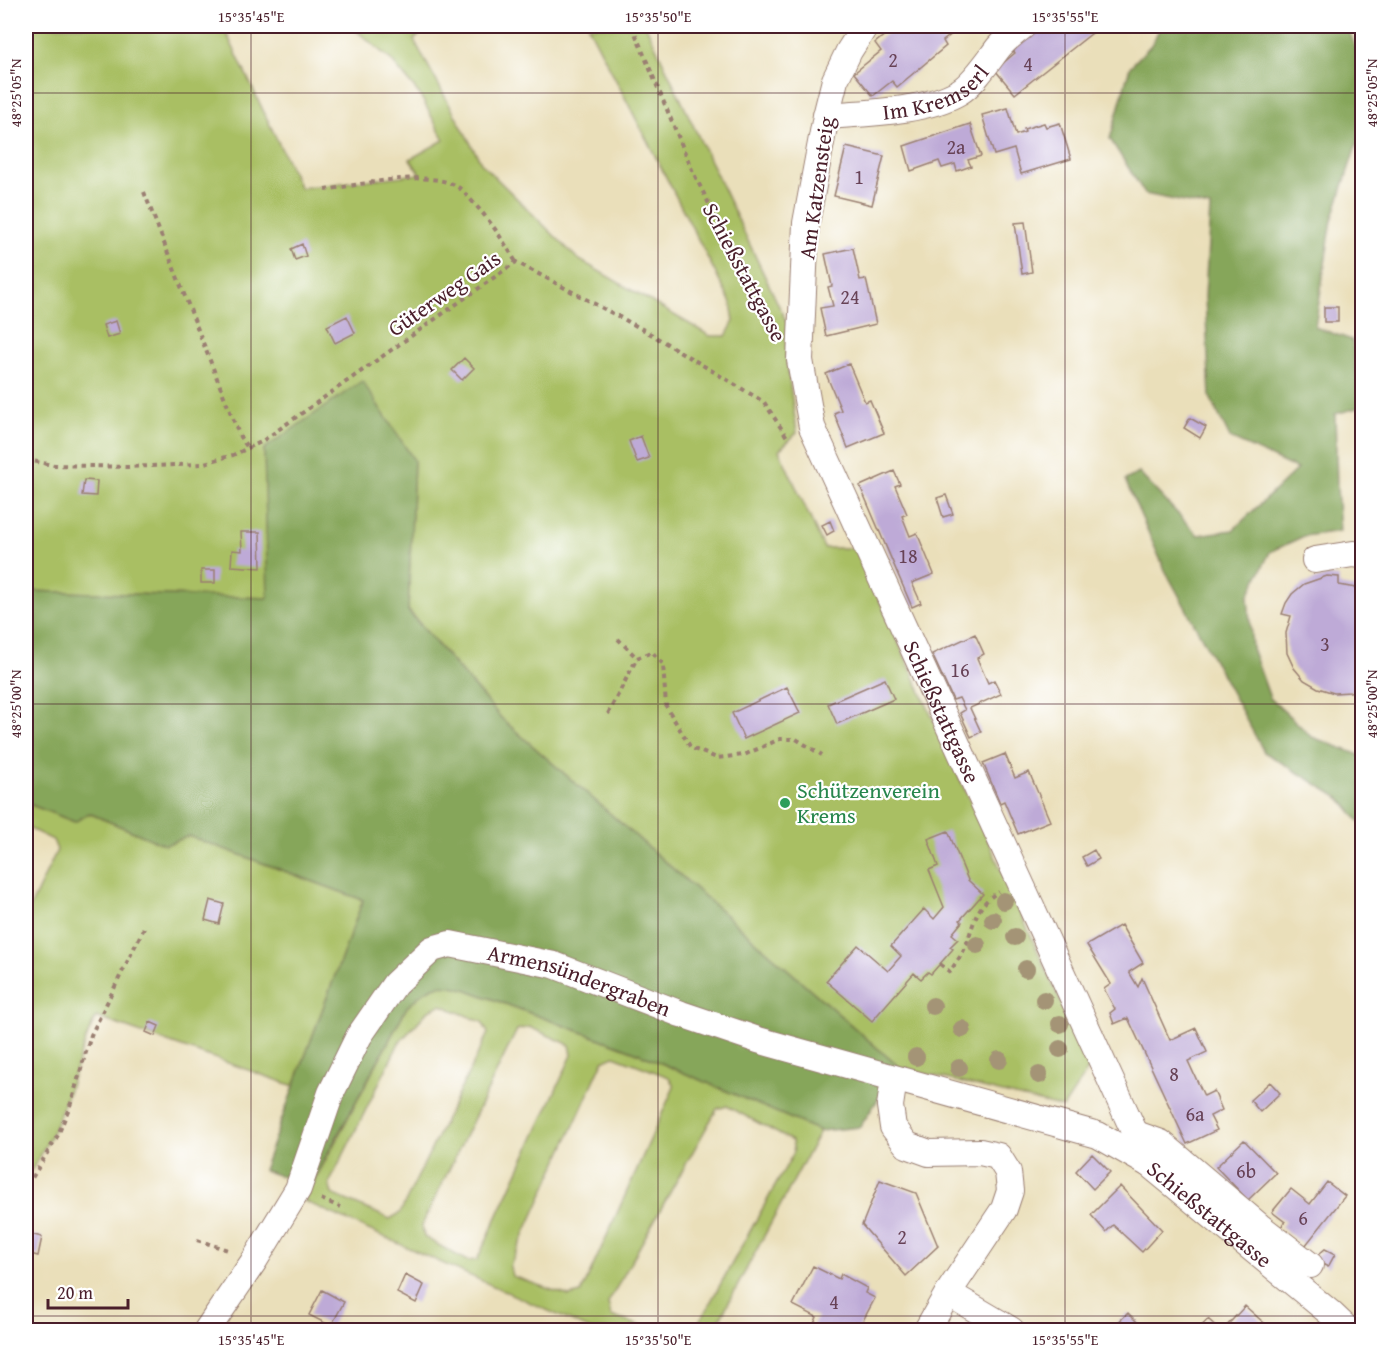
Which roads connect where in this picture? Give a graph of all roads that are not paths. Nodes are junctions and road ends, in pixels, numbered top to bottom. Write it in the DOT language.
graph roads {
  1 [pos="865,26"];
  2 [pos="1023,26"];
  3 [pos="826,116"];
  4 [pos="800,360"];
  5 [pos="1362,555"];
  6 [pos="1315,560"];
  7 [pos="894,1079"];
  8 [pos="1136,1134"];
  9 [pos="1149,1164"];
  10 [pos="1310,1265"];
  11 [pos="948,1293"];
  12 [pos="207,1330"];
  13 [pos="927,1330"];
  14 [pos="1011,1330"];
  15 [pos="1348,1330"];
  1 -- 3 [label="street, Am Katzensteig"];
  2 -- 3 [label="street, Im Kremserl"];
  3 -- 4 [label="street, Am Katzensteig"];
  4 -- 8 [label="street, Schießstattgasse"];
  5 -- 6 [label="street"];
  7 -- 9 [label="street, Armensündergraben"];
  7 -- 11 [label="street"];
  7 -- 12 [label="street, Armensündergraben"];
  8 -- 9 [label="street, Schießstattgasse"];
  8 -- 10 [label="street"];
  9 -- 15 [label="street, Schießstattgasse"];
  11 -- 13 [label="street"];
  11 -- 14 [label="street"];
}
